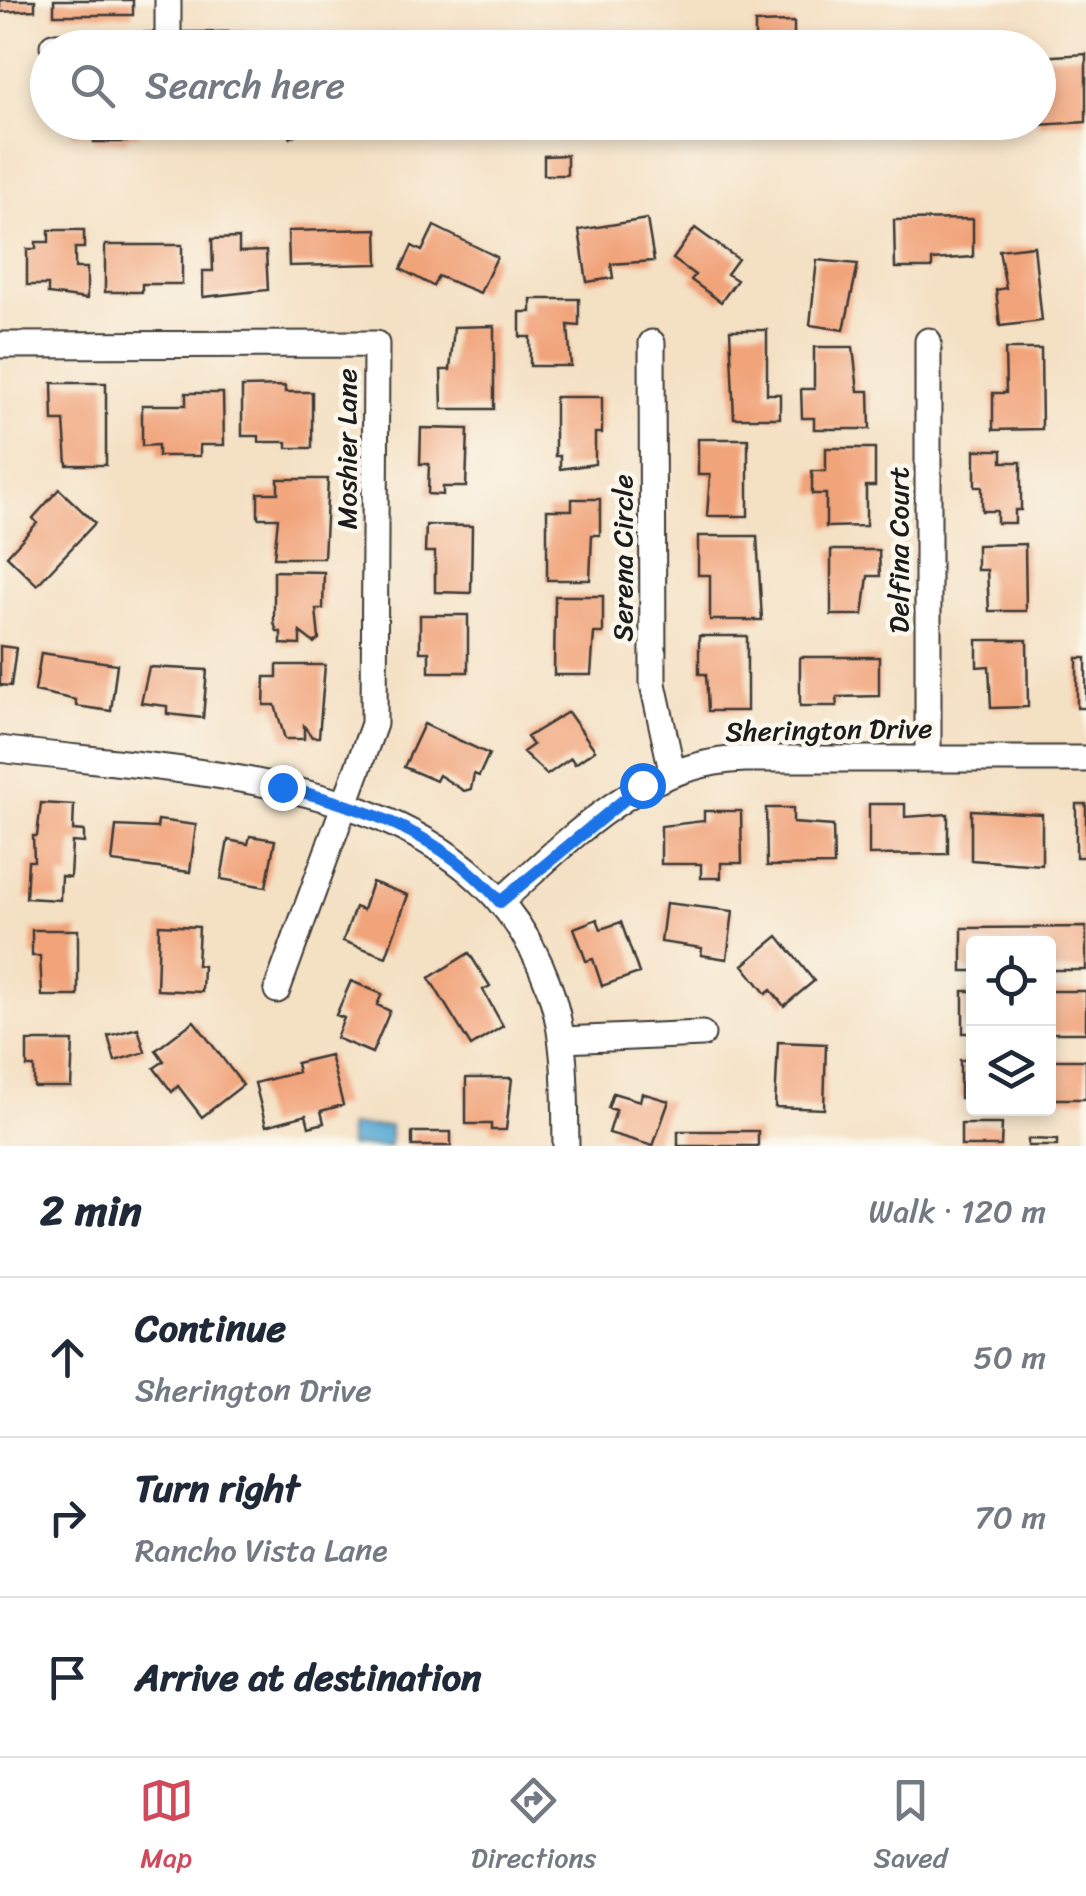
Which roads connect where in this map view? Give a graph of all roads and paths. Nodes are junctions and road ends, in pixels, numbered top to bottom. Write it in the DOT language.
graph roads {
  1 [pos="168,0"];
  2 [pos="168,30"];
  3 [pos="928,341"];
  4 [pos="652,344"];
  5 [pos="0,345"];
  6 [pos="0,749"];
  7 [pos="928,759"];
  8 [pos="1086,759"];
  9 [pos="672,770"];
  10 [pos="347,804"];
  11 [pos="500,902"];
  12 [pos="277,990"];
  13 [pos="702,1034"];
  14 [pos="562,1040"];
  15 [pos="566,1146"];
  1 -- 2 [label="street"];
  3 -- 7 [label="street, Delfina Court"];
  4 -- 9 [label="street, Serena Circle"];
  5 -- 10 [label="street, Moshier Lane"];
  6 -- 10 [label="street"];
  7 -- 8 [label="street, Sherington Drive"];
  7 -- 9 [label="street, Sherington Drive"];
  9 -- 11 [label="street, Sherington Drive"];
  10 -- 11 [label="street"];
  10 -- 12 [label="street"];
  11 -- 14 [label="street"];
  13 -- 14 [label="street"];
  14 -- 15 [label="street"];
}
